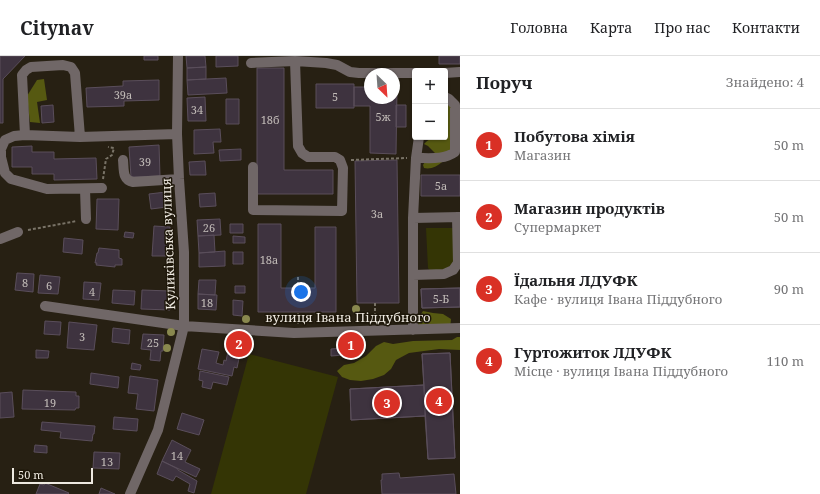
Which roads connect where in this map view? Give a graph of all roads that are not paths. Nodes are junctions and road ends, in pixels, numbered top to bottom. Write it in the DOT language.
graph roads {
  1 [pos="178,56"];
  2 [pos="295,61"];
  3 [pos="251,62"];
  4 [pos="460,72"];
  5 [pos="412,73"];
  6 [pos="448,73"];
  7 [pos="448,98"];
  8 [pos="177,134"];
  9 [pos="25,135"];
  10 [pos="80,136"];
  11 [pos="419,140"];
  12 [pos="416,158"];
  13 [pos="124,160"];
  14 [pos="253,167"];
  15 [pos="178,179"];
  16 [pos="102,188"];
  17 [pos="85,189"];
  18 [pos="458,217"];
  19 [pos="413,218"];
  20 [pos="86,219"];
  21 [pos="18,232"];
  22 [pos="0,239"];
  23 [pos="413,275"];
  24 [pos="45,306"];
  25 [pos="184,326"];
  26 [pos="460,328"];
  27 [pos="413,330"];
  28 [pos="130,494"];
  1 -- 8 [label="street, Куликівська вулиця"];
  2 -- 3 [label="street"];
  2 -- 5 [label="street"];
  2 -- 14 [label="street"];
  4 -- 6 [label="street"];
  7 -- 12 [label="street"];
  8 -- 10 [label="street"];
  8 -- 15 [label="street, Куликівська вулиця"];
  9 -- 10 [label="street"];
  9 -- 10 [label="street"];
  9 -- 17 [label="street"];
  11 -- 12 [label="street"];
  12 -- 19 [label="street"];
  13 -- 15 [label="street"];
  15 -- 25 [label="street, Куликівська вулиця"];
  16 -- 17 [label="street"];
  17 -- 20 [label="street"];
  18 -- 19 [label="street"];
  18 -- 23 [label="street"];
  19 -- 23 [label="street"];
  21 -- 22 [label="street"];
  23 -- 27 [label="street"];
  24 -- 25 [label="street, вулиця Івана Піддубного"];
  25 -- 27 [label="street, вулиця Івана Піддубного"];
  25 -- 28 [label="street, Куликівська вулиця"];
  26 -- 27 [label="street, вулиця Івана Піддубного"];
}
